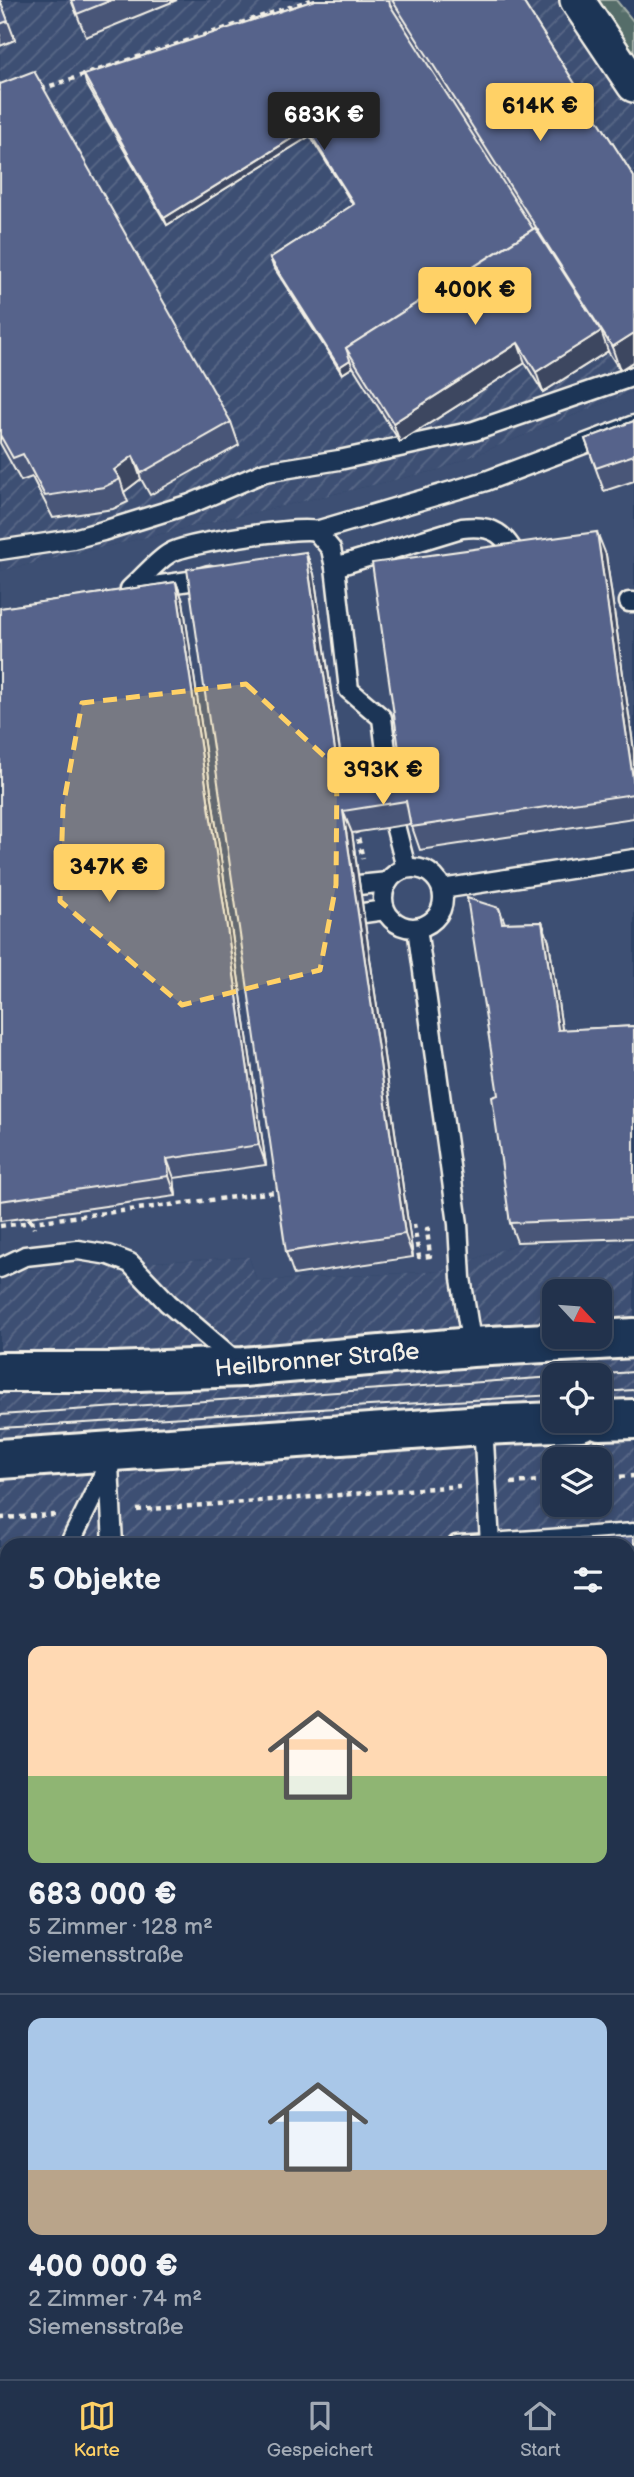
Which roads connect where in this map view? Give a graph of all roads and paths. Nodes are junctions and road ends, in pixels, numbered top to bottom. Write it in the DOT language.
graph roads {
  1 [pos="311,0"];
  2 [pos="577,0"];
  3 [pos="634,85"];
  4 [pos="37,90"];
  5 [pos="634,376"];
  6 [pos="634,425"];
  7 [pos="316,531"];
  8 [pos="0,550"];
  9 [pos="519,562"];
  10 [pos="335,567"];
  11 [pos="223,570"];
  12 [pos="189,581"];
  13 [pos="217,589"];
  14 [pos="344,830"];
  15 [pos="362,859"];
  16 [pos="634,859"];
  17 [pos="406,868"];
  18 [pos="388,882"];
  19 [pos="338,887"];
  20 [pos="442,889"];
  21 [pos="386,910"];
  22 [pos="342,916"];
  23 [pos="417,928"];
  24 [pos="285,1190"];
  25 [pos="404,1225"];
  26 [pos="0,1226"];
  27 [pos="426,1229"];
  28 [pos="0,1252"];
  29 [pos="25,1256"];
  30 [pos="0,1268"];
  31 [pos="634,1338"];
  32 [pos="472,1347"];
  33 [pos="243,1367"];
  34 [pos="0,1372"];
  35 [pos="634,1419"];
  36 [pos="612,1420"];
  37 [pos="542,1423"];
  38 [pos="483,1425"];
  39 [pos="112,1457"];
  40 [pos="0,1459"];
  41 [pos="634,1476"];
  42 [pos="612,1477"];
  43 [pos="542,1481"];
  44 [pos="486,1484"];
  45 [pos="111,1511"];
  46 [pos="85,1514"];
  47 [pos="0,1518"];
  48 [pos="634,1534"];
  49 [pos="73,1538"];
  50 [pos="113,1538"];
  51 [pos="490,1538"];
  52 [pos="600,1538"];
  1 -- 4 [label="path"];
  2 -- 3 [label="street"];
  5 -- 8 [label="lane"];
  6 -- 7 [label="lane"];
  7 -- 10 [label="lane"];
  7 -- 12 [label="lane"];
  9 -- 10 [label="lane"];
  10 -- 17 [label="lane"];
  11 -- 12 [label="lane"];
  12 -- 13 [label="lane"];
  14 -- 15 [label="path"];
  16 -- 20 [label="lane"];
  17 -- 18 [label="lane"];
  17 -- 20 [label="lane"];
  18 -- 19 [label="lane"];
  18 -- 21 [label="lane"];
  20 -- 23 [label="lane"];
  21 -- 22 [label="lane"];
  21 -- 23 [label="lane"];
  23 -- 32 [label="lane"];
  24 -- 26 [label="path, bridge"];
  25 -- 27 [label="path"];
  28 -- 29 [label="lane"];
  29 -- 30 [label="lane"];
  29 -- 33 [label="lane"];
  31 -- 32 [label="main road, Heilbronner Straße"];
  32 -- 33 [label="main road, Heilbronner Straße"];
  33 -- 34 [label="main road, Heilbronner Straße"];
  35 -- 36 [label="main road"];
  37 -- 38 [label="main road"];
  38 -- 39 [label="main road"];
  38 -- 44 [label="lane"];
  39 -- 40 [label="main road"];
  39 -- 45 [label="lane"];
  39 -- 46 [label="lane"];
  41 -- 42 [label="path"];
  43 -- 44 [label="path"];
  44 -- 45 [label="path"];
  44 -- 51 [label="lane"];
  45 -- 50 [label="lane"];
  46 -- 47 [label="path"];
  46 -- 49 [label="lane"];
  48 -- 52 [label="lane"];
}
